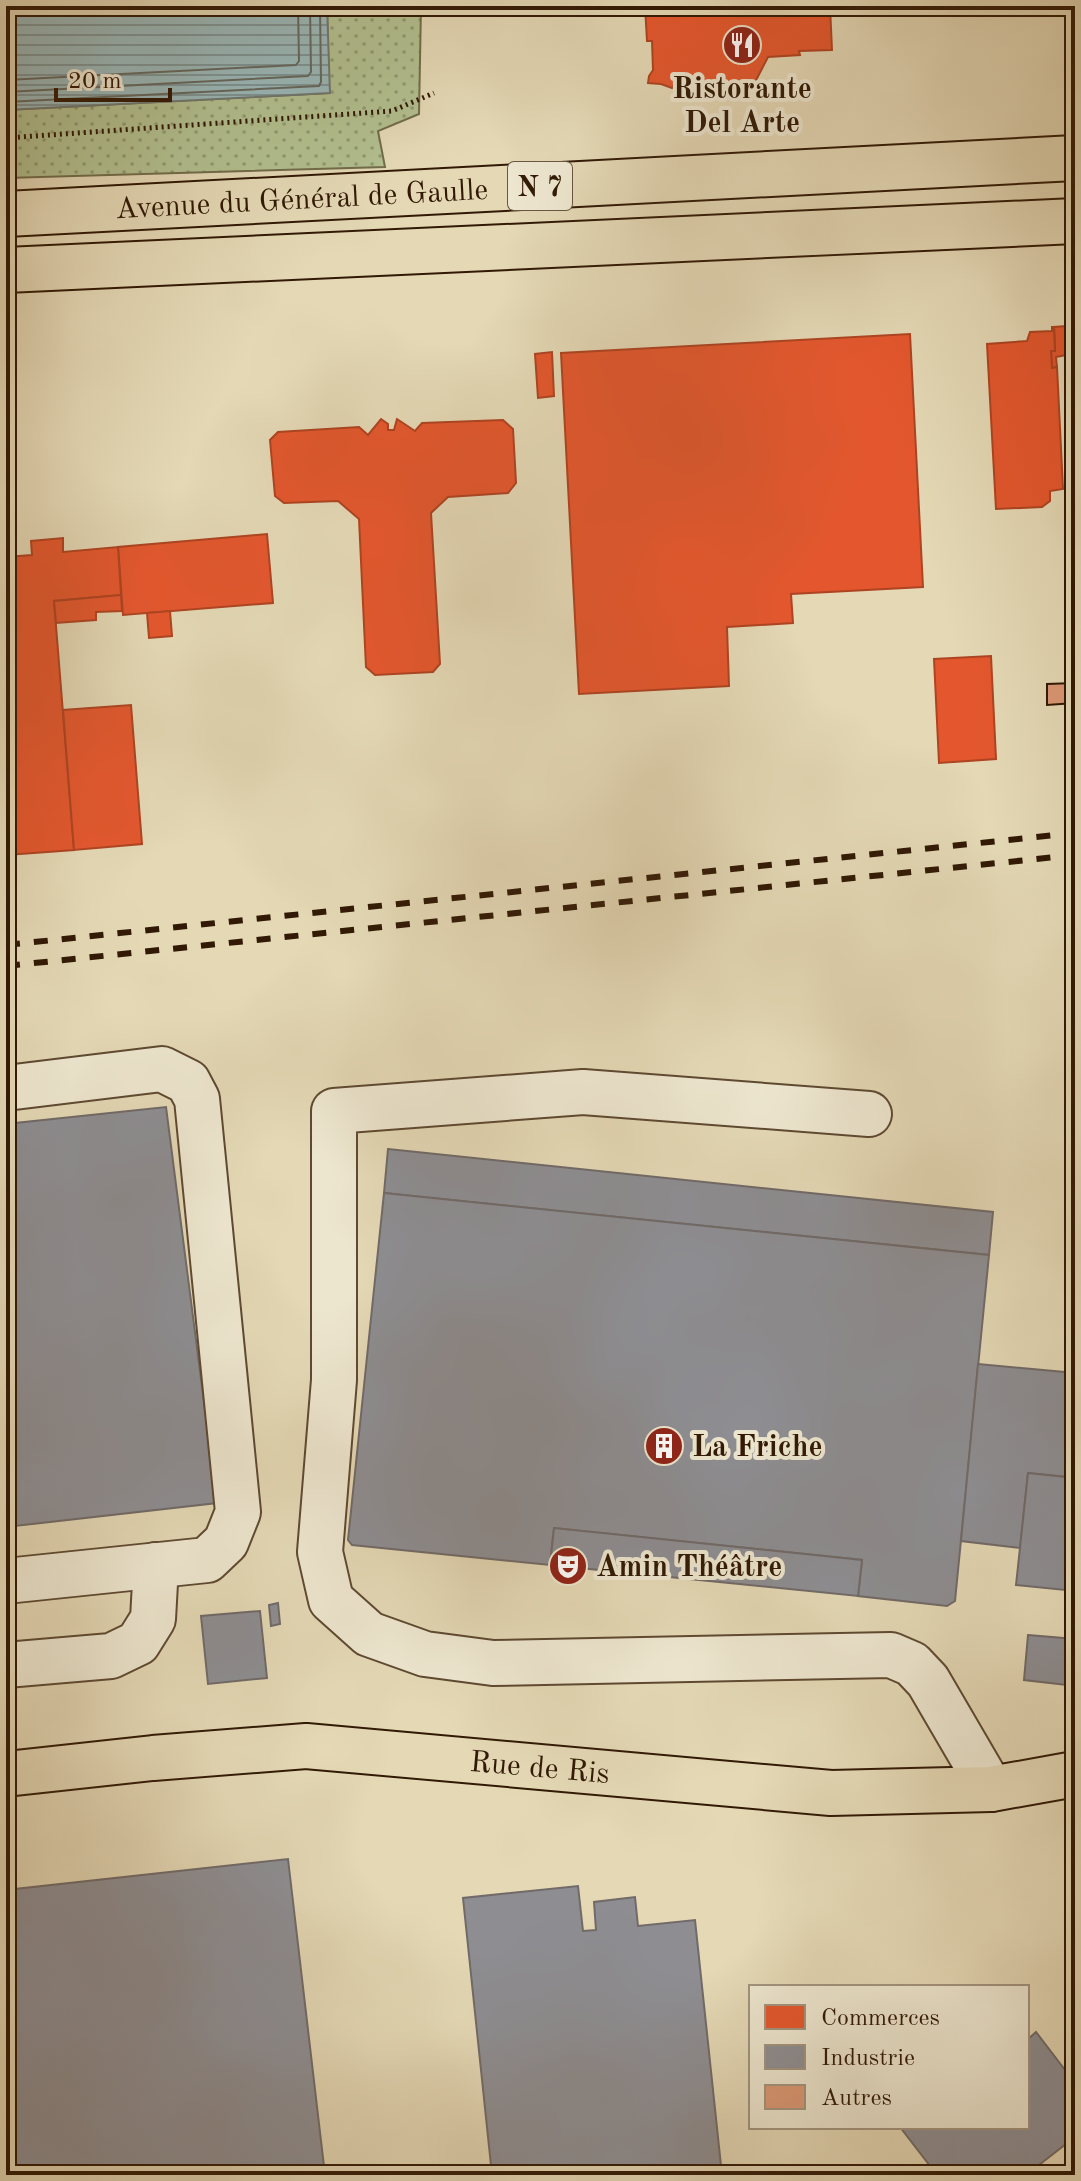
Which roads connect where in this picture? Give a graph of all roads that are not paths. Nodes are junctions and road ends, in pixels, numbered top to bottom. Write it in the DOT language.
graph roads {
  1 [pos="1075,158"];
  2 [pos="6,214"];
  3 [pos="1075,221"];
  4 [pos="6,270"];
  5 [pos="6,1088"];
  6 [pos="869,1114"];
  7 [pos="156,1565"];
  8 [pos="6,1581"];
  9 [pos="6,1665"];
  10 [pos="6,1774"];
  11 [pos="1075,1774"];
  12 [pos="991,1789"];
  1 -- 2 [label="main road, Avenue du Général de Gaulle / N 7"];
  3 -- 4 [label="main road, Avenue du Général de Gaulle / N 7"];
  5 -- 7 [label="lane"];
  6 -- 12 [label="lane"];
  7 -- 8 [label="lane"];
  7 -- 9 [label="lane"];
  10 -- 12 [label="main road, Rue de Ris"];
  11 -- 12 [label="main road, Rue de Ris"];
}
